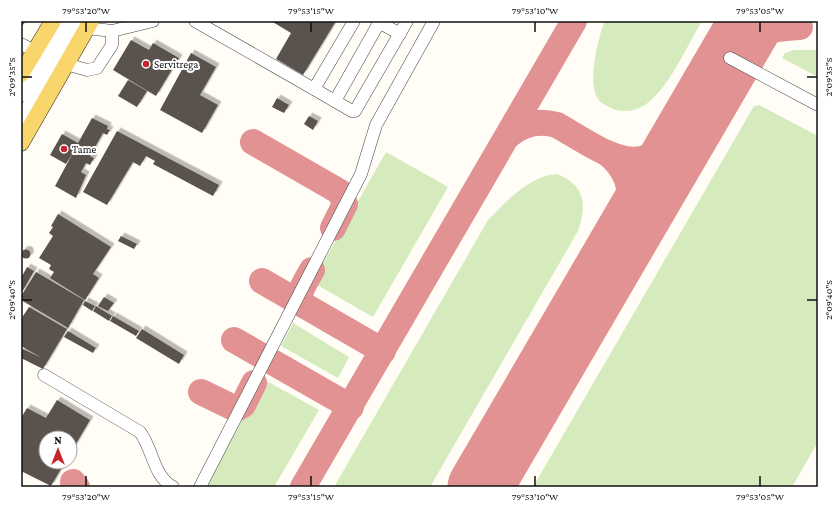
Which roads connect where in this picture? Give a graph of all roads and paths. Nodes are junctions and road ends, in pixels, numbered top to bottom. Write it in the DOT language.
graph roads {
  1 [pos="53,21"];
  2 [pos="65,21"];
  3 [pos="153,21"];
  4 [pos="195,21"];
  5 [pos="354,21"];
  6 [pos="379,21"];
  7 [pos="407,21"];
  8 [pos="434,21"];
  9 [pos="85,23"];
  10 [pos="112,31"];
  11 [pos="400,34"];
  12 [pos="28,47"];
  13 [pos="730,58"];
  14 [pos="66,64"];
  15 [pos="21,74"];
  16 [pos="314,89"];
  17 [pos="21,96"];
  18 [pos="335,101"];
  19 [pos="818,105"];
  20 [pos="21,118"];
  21 [pos="21,143"];
  22 [pos="44,375"];
  23 [pos="173,487"];
  24 [pos="200,487"];
  1 -- 12 [label="main road"];
  2 -- 17 [label="lane"];
  3 -- 10 [label="lane"];
  4 -- 16 [label="lane"];
  5 -- 16 [label="lane"];
  6 -- 11 [label="lane"];
  6 -- 18 [label="lane"];
  7 -- 11 [label="lane"];
  8 -- 24 [label="lane"];
  9 -- 10 [label="lane"];
  9 -- 14 [label="main road"];
  9 -- 20 [label="lane"];
  10 -- 14 [label="lane"];
  11 -- 18 [label="lane"];
  12 -- 15 [label="main road"];
  13 -- 19 [label="lane"];
  14 -- 21 [label="main road"];
  16 -- 18 [label="lane"];
  22 -- 23 [label="lane"];
}
